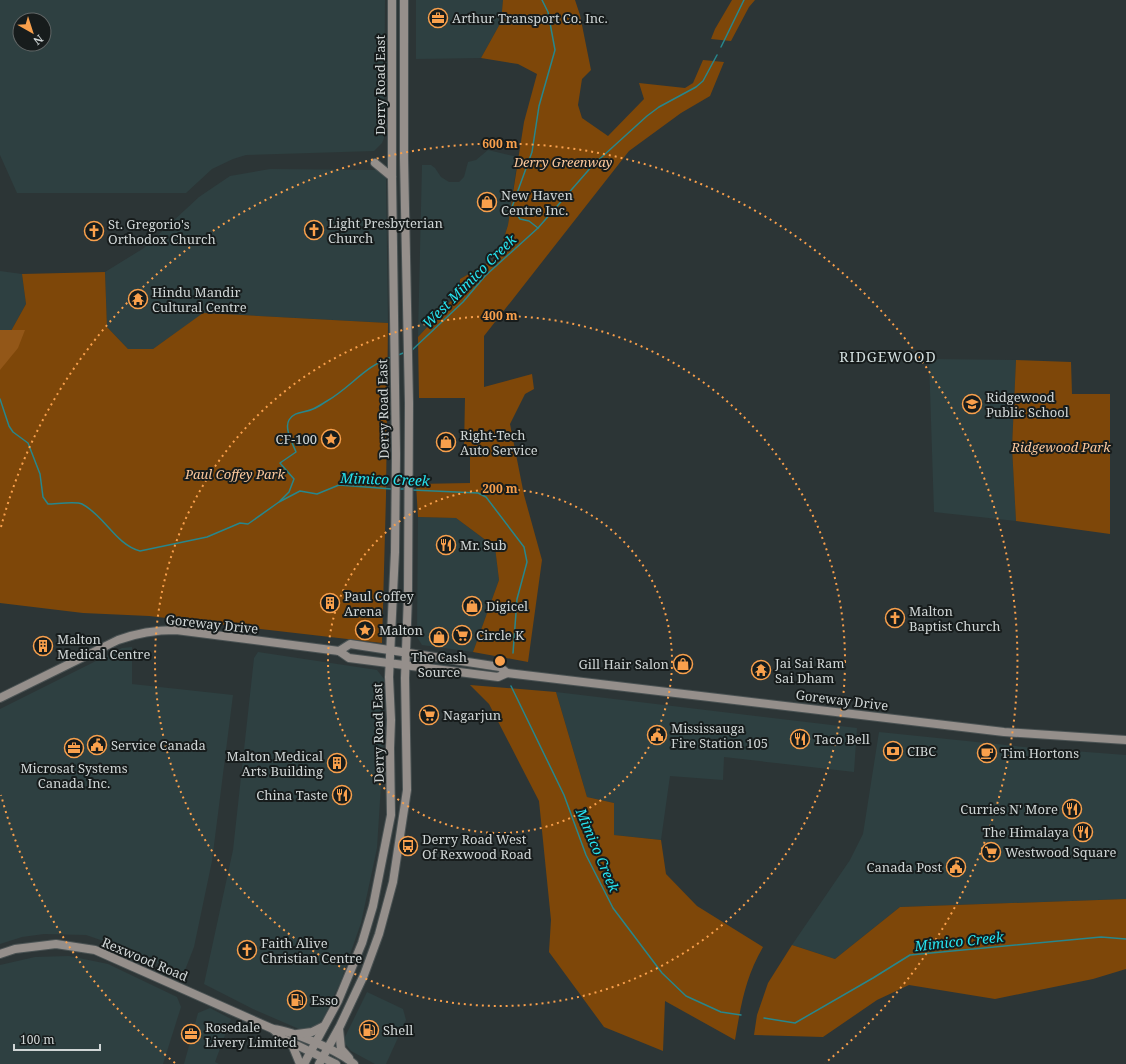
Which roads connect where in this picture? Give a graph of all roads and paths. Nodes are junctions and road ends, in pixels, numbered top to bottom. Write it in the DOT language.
graph roads {
  1 [pos="392,0"];
  2 [pos="404,0"];
  3 [pos="375,163"];
  4 [pos="392,177"];
  5 [pos="395,376"];
  6 [pos="407,376"];
  7 [pos="408,453"];
  8 [pos="396,454"];
  9 [pos="395,552"];
  10 [pos="408,553"];
  11 [pos="391,650"];
  12 [pos="339,651"];
  13 [pos="407,653"];
  14 [pos="390,664"];
  15 [pos="406,666"];
  16 [pos="507,673"];
  17 [pos="0,698"];
  18 [pos="1126,740"];
  19 [pos="0,954"];
  20 [pos="324,1026"];
  21 [pos="340,1026"];
  22 [pos="273,1029"];
  23 [pos="295,1034"];
  24 [pos="291,1042"];
  25 [pos="314,1042"];
  26 [pos="327,1049"];
  27 [pos="310,1052"];
  28 [pos="321,1061"];
  29 [pos="353,1063"];
  30 [pos="300,1064"];
  31 [pos="304,1064"];
  32 [pos="336,1064"];
  1 -- 4 [label="main road, Derry Road East"];
  2 -- 6 [label="main road, Derry Road East"];
  3 -- 4 [label="main road"];
  4 -- 5 [label="main road, Derry Road East"];
  5 -- 6 [label="main road"];
  5 -- 8 [label="main road, Derry Road East"];
  6 -- 7 [label="main road, Derry Road East"];
  7 -- 8 [label="main road"];
  7 -- 10 [label="main road, Derry Road East"];
  8 -- 9 [label="main road, Derry Road East"];
  9 -- 10 [label="main road"];
  9 -- 11 [label="main road, Derry Road East"];
  10 -- 13 [label="main road, Derry Road East"];
  11 -- 12 [label="main road, Goreway Drive"];
  11 -- 13 [label="main road, Goreway Drive"];
  11 -- 14 [label="main road, Derry Road East"];
  12 -- 14 [label="main road, Goreway Drive"];
  12 -- 17 [label="main road, Goreway Drive"];
  13 -- 15 [label="main road, Derry Road East"];
  13 -- 16 [label="main road, Goreway Drive"];
  14 -- 15 [label="main road, Goreway Drive"];
  14 -- 20 [label="main road, Derry Road East"];
  15 -- 16 [label="main road, Goreway Drive"];
  15 -- 21 [label="main road, Derry Road East"];
  16 -- 18 [label="main road, Goreway Drive"];
  19 -- 22 [label="main road, Rexwood Road"];
  20 -- 23 [label="main road"];
  20 -- 25 [label="main road, Derry Road East"];
  21 -- 26 [label="main road, Derry Road East"];
  21 -- 29 [label="main road"];
  22 -- 23 [label="main road, Rexwood Road"];
  22 -- 24 [label="main road, Rexwood Road"];
  23 -- 25 [label="main road, Rexwood Road"];
  24 -- 27 [label="main road, Rexwood Road"];
  24 -- 30 [label="main road"];
  25 -- 26 [label="main road, Rexwood Road"];
  25 -- 27 [label="main road, Derry Road East"];
  26 -- 28 [label="main road, Derry Road East"];
  26 -- 29 [label="main road, Rexwood Road"];
  27 -- 28 [label="main road, Rexwood Road"];
  27 -- 31 [label="main road, Derry Road East"];
  28 -- 32 [label="main road, Rexwood Road"];
}
